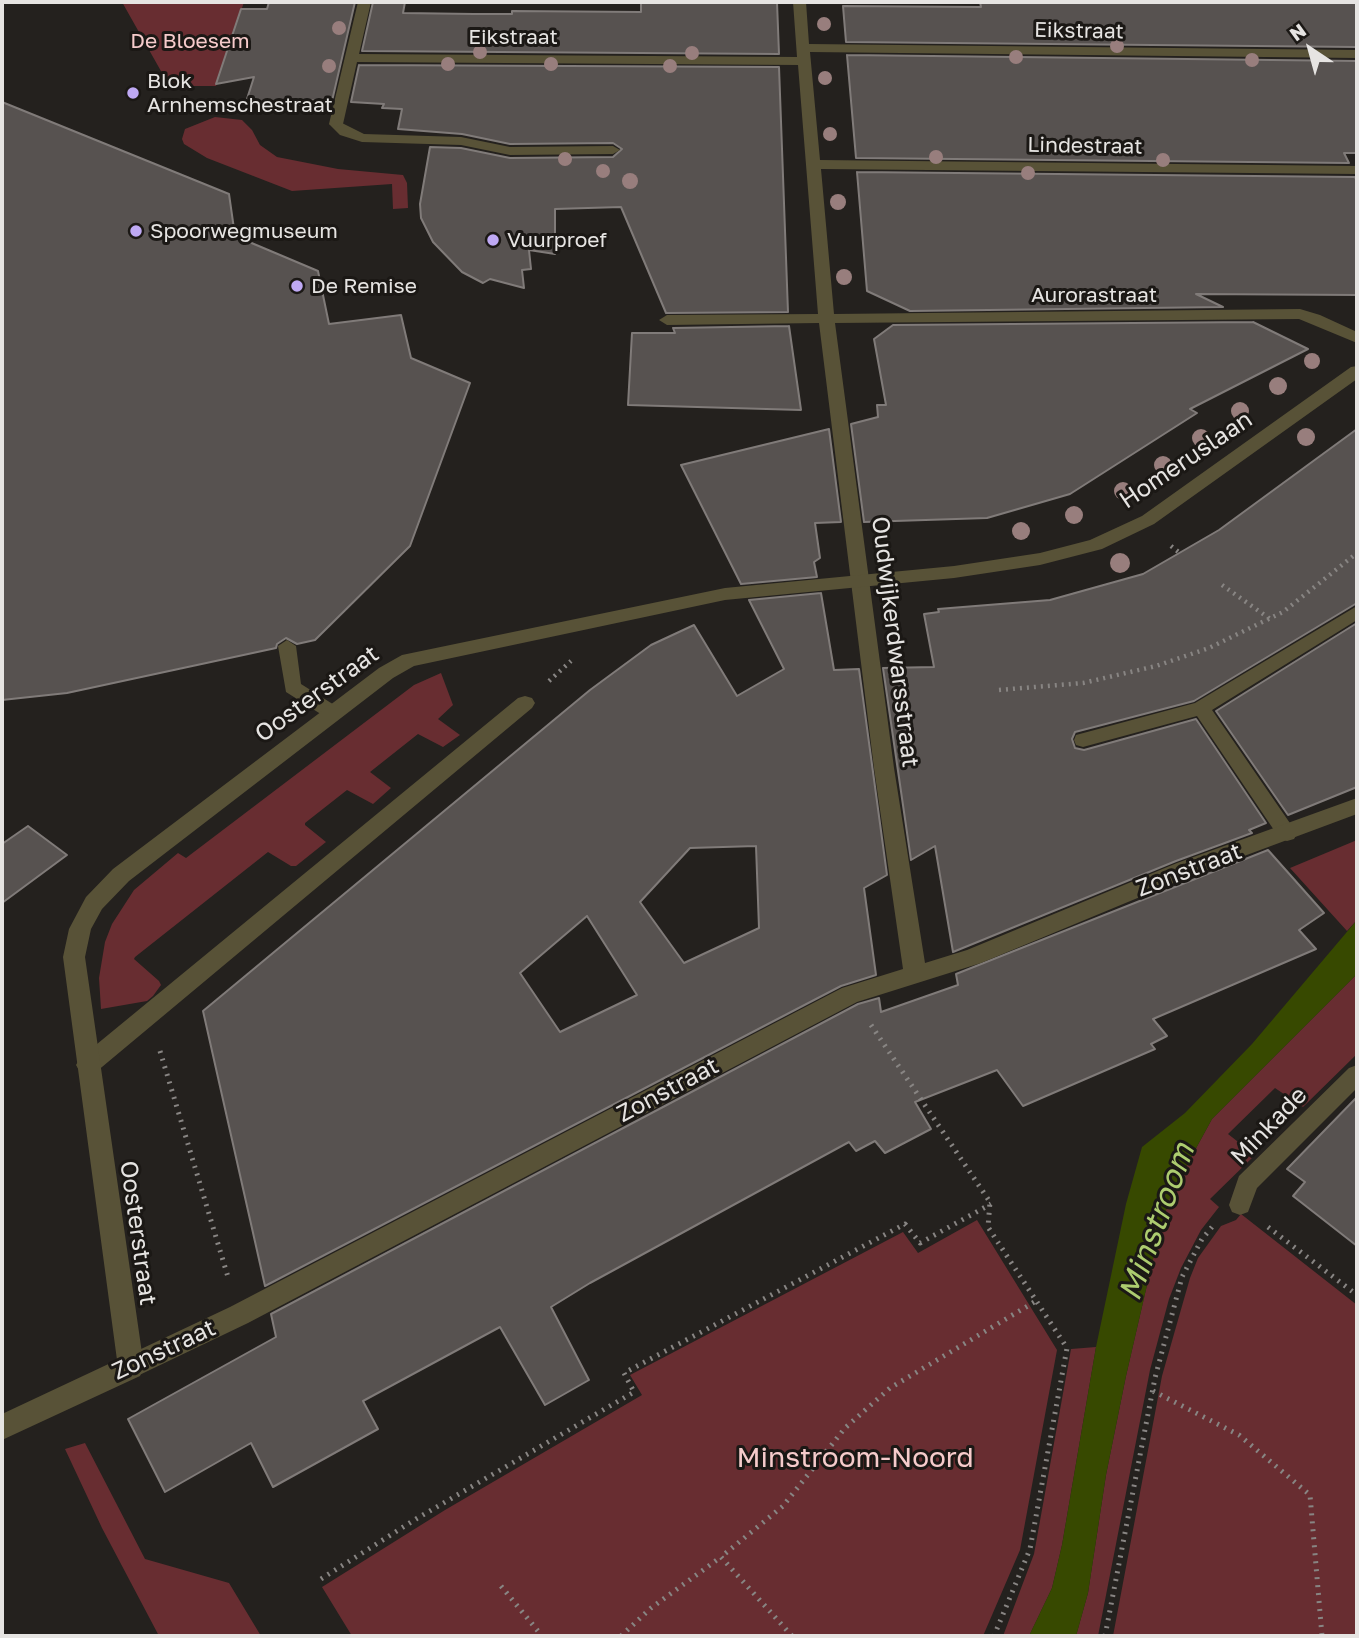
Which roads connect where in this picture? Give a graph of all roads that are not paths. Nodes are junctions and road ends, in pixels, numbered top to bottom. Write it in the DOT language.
graph roads {
  1 [pos="364,2"];
  2 [pos="799,2"];
  3 [pos="1357,54"];
  4 [pos="802,55"];
  5 [pos="350,58"];
  6 [pos="335,124"];
  7 [pos="613,150"];
  8 [pos="812,164"];
  9 [pos="1357,170"];
  10 [pos="826,317"];
  11 [pos="667,320"];
  12 [pos="1357,338"];
  13 [pos="1357,371"];
  14 [pos="862,581"];
  15 [pos="1357,612"];
  16 [pos="287,646"];
  17 [pos="525,703"];
  18 [pos="1201,708"];
  19 [pos="333,713"];
  20 [pos="1083,740"];
  21 [pos="1357,806"];
  22 [pos="1287,834"];
  23 [pos="915,974"];
  24 [pos="88,1065"];
  25 [pos="1357,1074"];
  26 [pos="1240,1205"];
  27 [pos="131,1367"];
  28 [pos="2,1427"];
  1 -- 5 [label="street"];
  2 -- 4 [label="street, Oudwijkerdwarsstraat"];
  3 -- 4 [label="street, Eikstraat"];
  4 -- 5 [label="street, Eikstraat"];
  4 -- 8 [label="street, Oudwijkerdwarsstraat"];
  5 -- 6 [label="street"];
  6 -- 7 [label="lane"];
  8 -- 9 [label="street, Lindestraat"];
  8 -- 10 [label="street, Oudwijkerdwarsstraat"];
  10 -- 11 [label="street"];
  10 -- 12 [label="street, Aurorastraat"];
  10 -- 14 [label="street, Oudwijkerdwarsstraat"];
  13 -- 14 [label="street, Homeruslaan"];
  14 -- 19 [label="street, Oosterstraat"];
  14 -- 23 [label="street, Oudwijkerdwarsstraat"];
  15 -- 18 [label="lane"];
  16 -- 19 [label="lane"];
  17 -- 24 [label="street"];
  18 -- 20 [label="lane"];
  18 -- 22 [label="lane"];
  19 -- 24 [label="street, Oosterstraat"];
  21 -- 22 [label="street, Zonstraat"];
  22 -- 23 [label="street, Zonstraat"];
  23 -- 27 [label="street, Zonstraat"];
  24 -- 27 [label="street, Oosterstraat"];
  25 -- 26 [label="lane, Minkade"];
  27 -- 28 [label="street, Zonstraat"];
}
